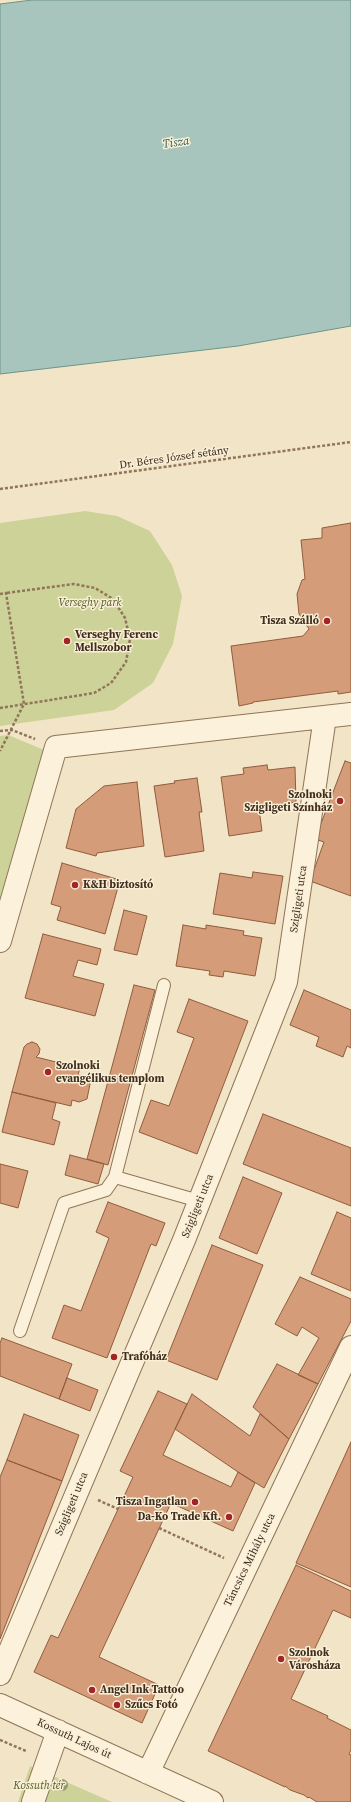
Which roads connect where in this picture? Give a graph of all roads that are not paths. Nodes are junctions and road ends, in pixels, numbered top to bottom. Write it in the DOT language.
graph roads {
  1 [pos="351,714"];
  2 [pos="325,717"];
  3 [pos="0,941"];
  4 [pos="164,985"];
  5 [pos="115,1177"];
  6 [pos="199,1201"];
  7 [pos="20,1332"];
  8 [pos="351,1347"];
  9 [pos="0,1674"];
  10 [pos="0,1705"];
  11 [pos="58,1731"];
  12 [pos="148,1774"];
  13 [pos="34,1802"];
  14 [pos="212,1802"];
  1 -- 2 [label="street"];
  2 -- 3 [label="street"];
  2 -- 6 [label="street, Szigligeti utca"];
  4 -- 5 [label="lane"];
  5 -- 6 [label="lane"];
  5 -- 7 [label="lane"];
  6 -- 9 [label="street, Szigligeti utca"];
  8 -- 12 [label="street, Táncsics Mihály utca"];
  10 -- 11 [label="street, Kossuth Lajos út"];
  11 -- 12 [label="street, Kossuth Lajos út"];
  11 -- 13 [label="street"];
  12 -- 14 [label="street"];
}
